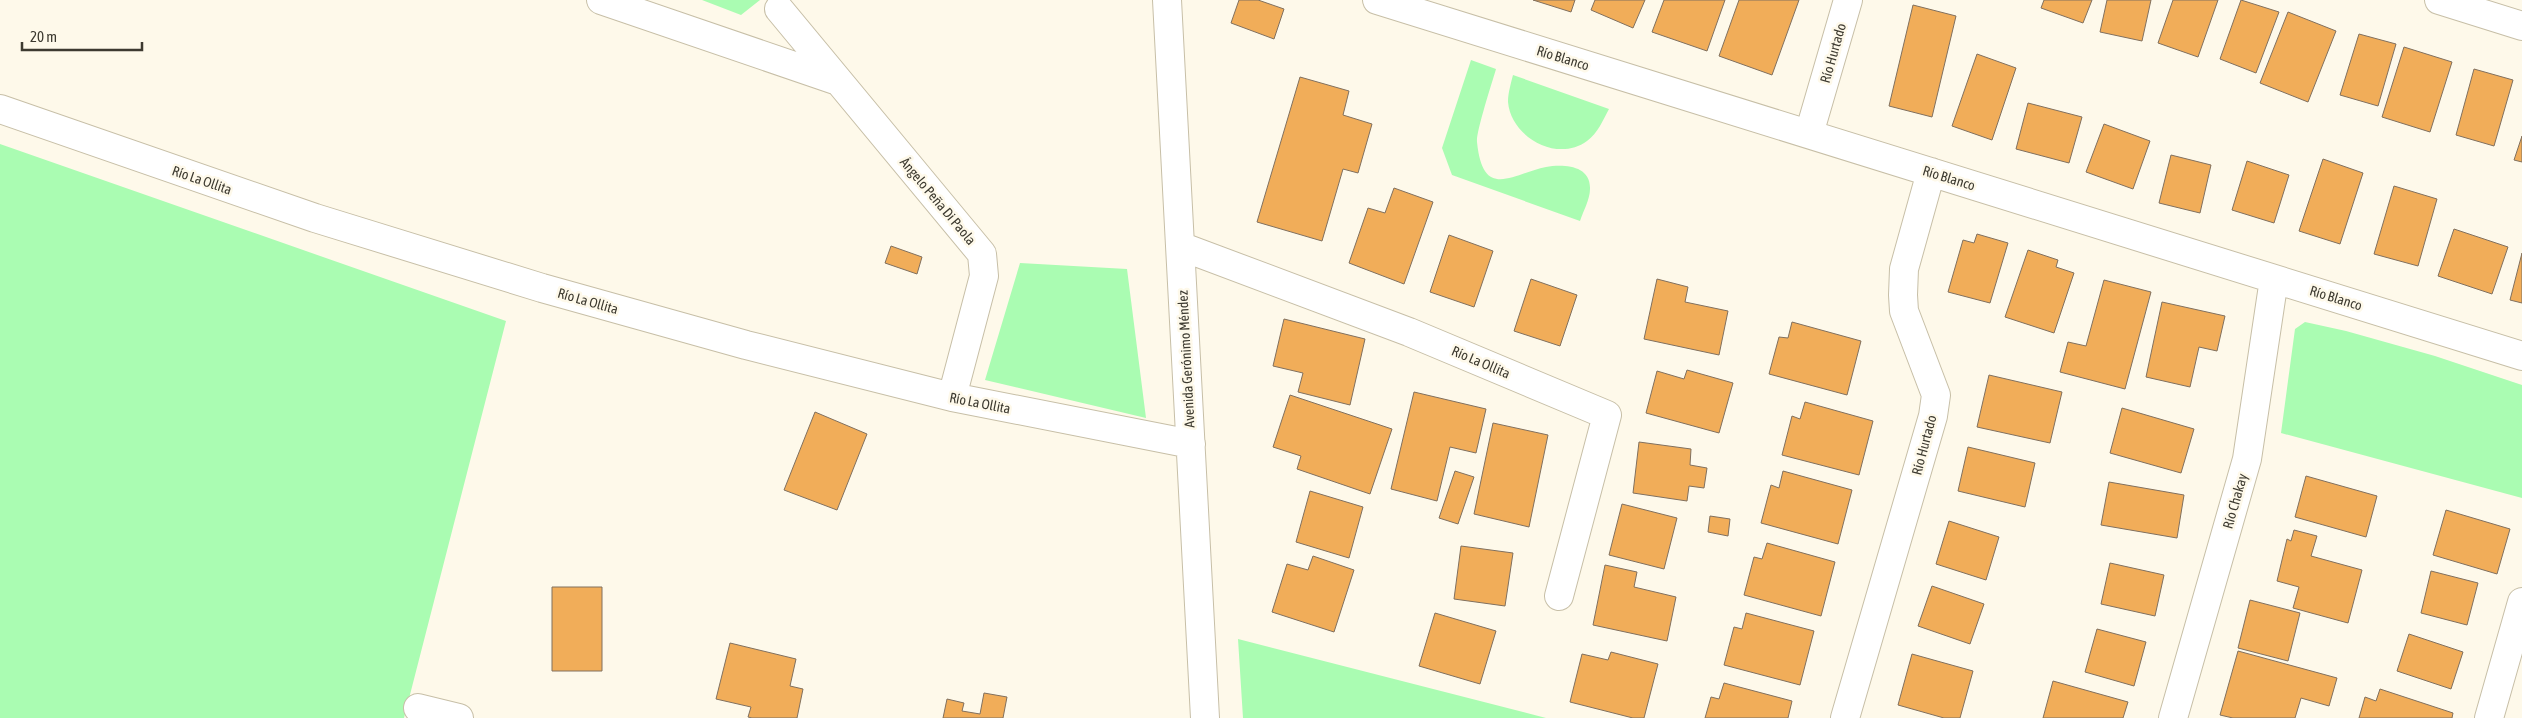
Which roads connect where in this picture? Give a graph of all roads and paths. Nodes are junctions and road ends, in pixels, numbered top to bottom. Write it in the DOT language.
graph roads {
  1 [pos="601,0"];
  2 [pos="1167,0"];
  3 [pos="1377,0"];
  4 [pos="1848,0"];
  5 [pos="2439,0"];
  6 [pos="2491,8"];
  7 [pos="780,9"];
  8 [pos="2522,26"];
  9 [pos="838,80"];
  10 [pos="0,108"];
  11 [pos="1809,134"];
  12 [pos="1931,172"];
  13 [pos="1180,246"];
  14 [pos="2274,279"];
  15 [pos="2522,356"];
  16 [pos="952,397"];
  17 [pos="1191,444"];
  18 [pos="1559,596"];
  19 [pos="2522,602"];
  20 [pos="418,708"];
  21 [pos="459,718"];
  22 [pos="1205,718"];
  23 [pos="1845,718"];
  24 [pos="2173,718"];
  25 [pos="2489,718"];
  1 -- 9 [label="street"];
  2 -- 13 [label="street, Avenida Gerónimo Méndez"];
  3 -- 11 [label="street, Río Blanco"];
  4 -- 11 [label="street, Río Hurtado"];
  5 -- 6 [label="street"];
  6 -- 8 [label="street"];
  7 -- 9 [label="street, Ángelo Peña Di Paola"];
  9 -- 16 [label="street, Ángelo Peña Di Paola"];
  10 -- 16 [label="street, Río La Ollita"];
  11 -- 12 [label="street, Río Blanco"];
  12 -- 14 [label="street, Río Blanco"];
  12 -- 23 [label="street, Río Hurtado"];
  13 -- 17 [label="street, Avenida Gerónimo Méndez"];
  13 -- 18 [label="street, Río La Ollita"];
  14 -- 15 [label="street, Río Blanco"];
  14 -- 24 [label="street, Río Chakay"];
  16 -- 17 [label="street, Río La Ollita"];
  17 -- 22 [label="street, Avenida Gerónimo Méndez"];
  19 -- 25 [label="street"];
  20 -- 21 [label="street"];
}
